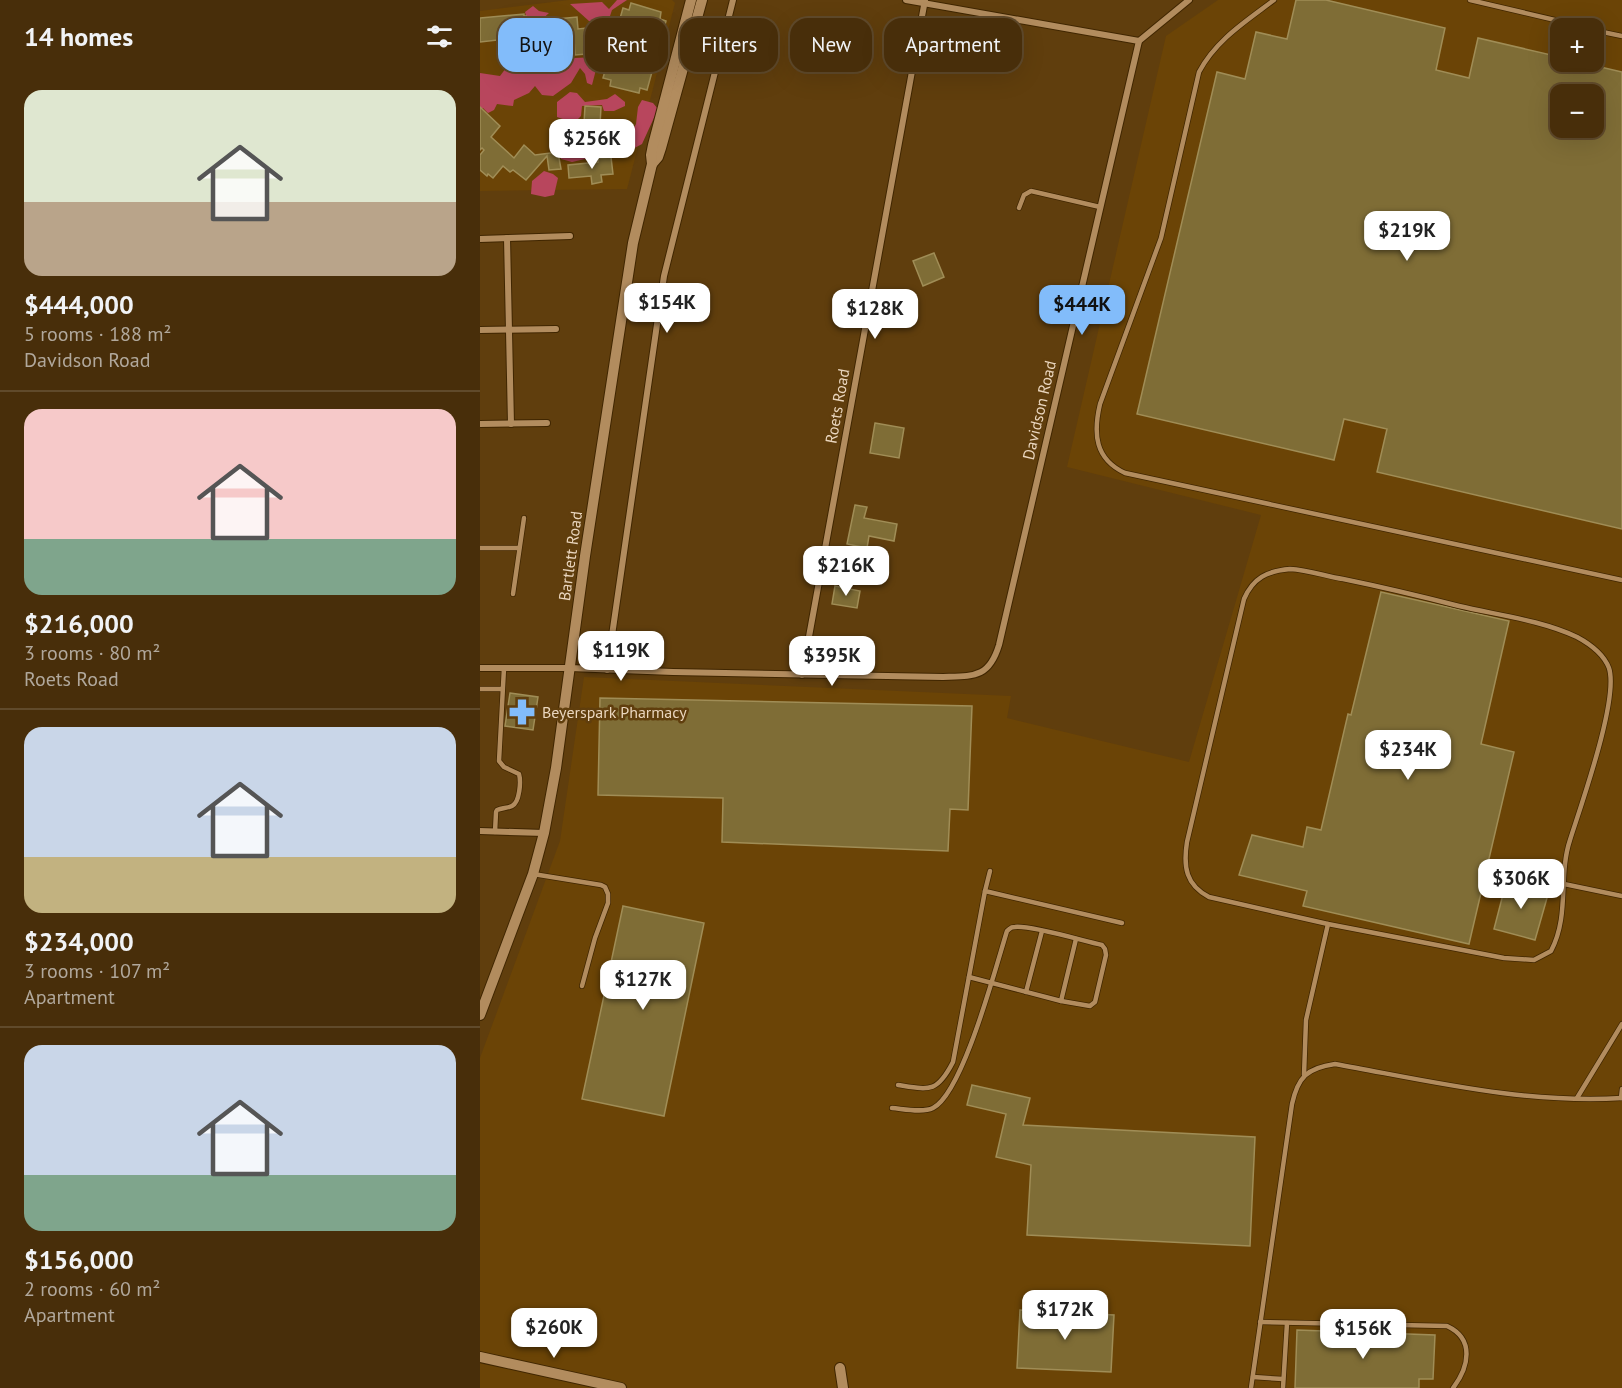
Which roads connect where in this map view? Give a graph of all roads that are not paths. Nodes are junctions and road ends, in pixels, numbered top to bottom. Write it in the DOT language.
graph roads {
  1 [pos="691,0"];
  2 [pos="702,0"];
  3 [pos="733,0"];
  4 [pos="906,0"];
  5 [pos="1190,0"];
  6 [pos="1274,0"];
  7 [pos="1470,0"];
  8 [pos="925,2"];
  9 [pos="1550,19"];
  10 [pos="1604,32"];
  11 [pos="1622,36"];
  12 [pos="1139,41"];
  13 [pos="652,164"];
  14 [pos="1100,207"];
  15 [pos="1019,208"];
  16 [pos="570,236"];
  17 [pos="480,238"];
  18 [pos="507,238"];
  19 [pos="556,329"];
  20 [pos="480,330"];
  21 [pos="509,330"];
  22 [pos="547,423"];
  23 [pos="480,424"];
  24 [pos="511,424"];
  25 [pos="524,518"];
  26 [pos="480,548"];
  27 [pos="519,548"];
  28 [pos="1622,580"];
  29 [pos="513,594"];
  30 [pos="480,668"];
  31 [pos="504,668"];
  32 [pos="570,668"];
  33 [pos="607,670"];
  34 [pos="802,675"];
  35 [pos="480,689"];
  36 [pos="502,689"];
  37 [pos="480,831"];
  38 [pos="495,832"];
  39 [pos="544,832"];
  40 [pos="990,871"];
  41 [pos="533,874"];
  42 [pos="1564,884"];
  43 [pos="986,891"];
  44 [pos="1622,896"];
  45 [pos="1122,923"];
  46 [pos="1328,924"];
  47 [pos="1042,931"];
  48 [pos="1076,939"];
  49 [pos="969,977"];
  50 [pos="991,982"];
  51 [pos="582,986"];
  52 [pos="1026,992"];
  53 [pos="1061,1001"];
  54 [pos="480,1015"];
  55 [pos="1622,1024"];
  56 [pos="1304,1075"];
  57 [pos="898,1085"];
  58 [pos="1622,1089"];
  59 [pos="1576,1098"];
  60 [pos="1622,1098"];
  61 [pos="892,1108"];
  62 [pos="1260,1322"];
  63 [pos="1287,1323"];
  64 [pos="480,1357"];
  65 [pos="840,1368"];
  66 [pos="1253,1377"];
  67 [pos="1283,1379"];
  68 [pos="621,1388"];
  69 [pos="843,1388"];
  70 [pos="1251,1388"];
  71 [pos="1283,1388"];
  72 [pos="1453,1388"];
  1 -- 13 [label="street, Bartlett Road"];
  2 -- 13 [label="street, Bartlett Road"];
  3 -- 33 [label="street"];
  4 -- 8 [label="street"];
  5 -- 12 [label="street"];
  6 -- 28 [label="lane"];
  7 -- 9 [label="lane"];
  8 -- 12 [label="street"];
  8 -- 34 [label="street, Roets Road"];
  10 -- 11 [label="lane"];
  12 -- 14 [label="street, Davidson Road"];
  13 -- 32 [label="street, Bartlett Road"];
  14 -- 15 [label="lane"];
  14 -- 34 [label="street, Davidson Road"];
  16 -- 18 [label="street"];
  17 -- 18 [label="street"];
  18 -- 21 [label="street"];
  19 -- 21 [label="street"];
  20 -- 21 [label="street"];
  21 -- 24 [label="street"];
  22 -- 24 [label="street"];
  23 -- 24 [label="street"];
  25 -- 27 [label="lane"];
  26 -- 27 [label="lane"];
  27 -- 29 [label="lane"];
  30 -- 31 [label="street"];
  31 -- 32 [label="street"];
  31 -- 36 [label="lane"];
  32 -- 33 [label="street"];
  32 -- 39 [label="street, Bartlett Road"];
  33 -- 34 [label="street"];
  35 -- 36 [label="lane"];
  36 -- 38 [label="lane"];
  37 -- 38 [label="street"];
  38 -- 39 [label="street"];
  39 -- 41 [label="street, Bartlett Road"];
  40 -- 43 [label="lane"];
  41 -- 51 [label="lane"];
  41 -- 54 [label="street, Bartlett Road"];
  42 -- 44 [label="lane"];
  42 -- 46 [label="lane"];
  42 -- 46 [label="lane"];
  43 -- 45 [label="lane"];
  43 -- 49 [label="lane"];
  46 -- 56 [label="lane"];
  47 -- 48 [label="lane"];
  47 -- 50 [label="lane"];
  47 -- 52 [label="lane"];
  48 -- 53 [label="lane"];
  48 -- 53 [label="lane"];
  49 -- 50 [label="lane"];
  49 -- 57 [label="lane"];
  50 -- 52 [label="lane"];
  50 -- 61 [label="lane"];
  52 -- 53 [label="lane"];
  55 -- 59 [label="lane"];
  56 -- 59 [label="lane"];
  56 -- 62 [label="lane"];
  58 -- 60 [label="lane"];
  59 -- 60 [label="lane"];
  62 -- 63 [label="lane"];
  62 -- 66 [label="lane"];
  63 -- 67 [label="lane"];
  63 -- 72 [label="lane"];
  64 -- 68 [label="street"];
  65 -- 69 [label="street"];
  66 -- 67 [label="lane"];
  66 -- 70 [label="lane"];
  67 -- 71 [label="lane"];
}
